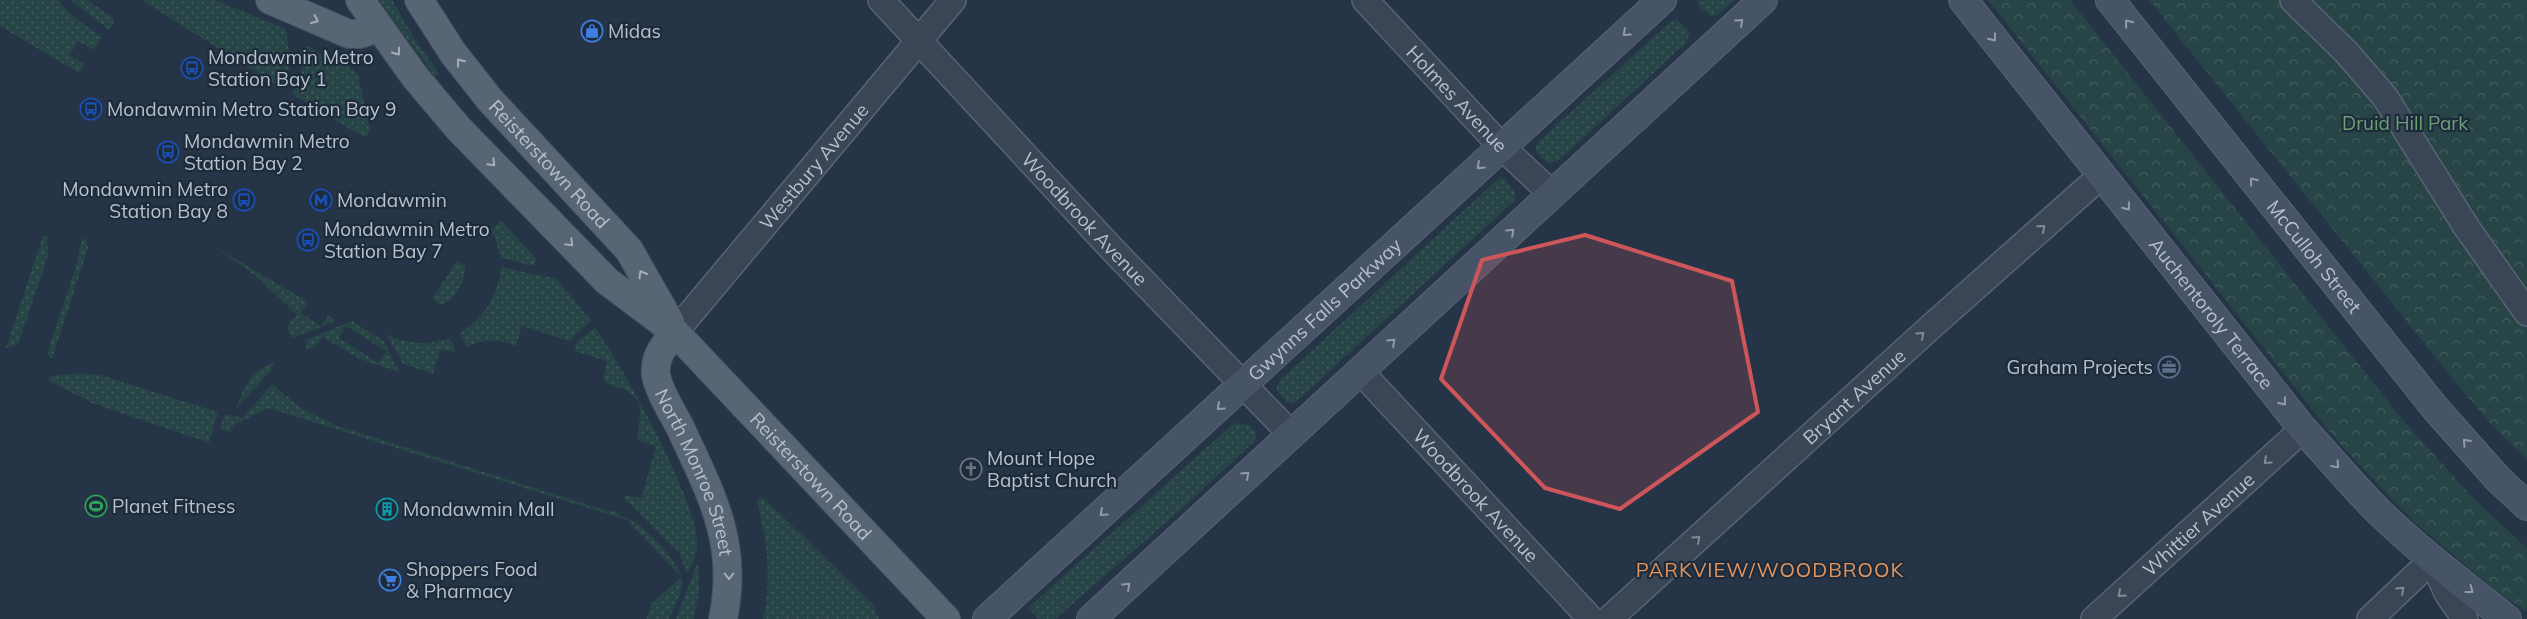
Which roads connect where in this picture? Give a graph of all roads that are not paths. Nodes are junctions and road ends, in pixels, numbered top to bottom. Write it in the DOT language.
graph roads {
  1 [pos="270,0"];
  2 [pos="360,0"];
  3 [pos="419,0"];
  4 [pos="881,0"];
  5 [pos="953,0"];
  6 [pos="1366,0"];
  7 [pos="1662,0"];
  8 [pos="1764,0"];
  9 [pos="1963,0"];
  10 [pos="2110,0"];
  11 [pos="2293,0"];
  12 [pos="379,28"];
  13 [pos="919,41"];
  14 [pos="1501,146"];
  15 [pos="2102,176"];
  16 [pos="1552,194"];
  17 [pos="2527,313"];
  18 [pos="675,332"];
  19 [pos="1360,371"];
  20 [pos="1244,385"];
  21 [pos="2304,428"];
  22 [pos="1291,434"];
  23 [pos="2527,506"];
  24 [pos="2432,560"];
  25 [pos="723,619"];
  26 [pos="946,619"];
  27 [pos="987,619"];
  28 [pos="1091,619"];
  29 [pos="1591,619"];
  30 [pos="1609,619"];
  31 [pos="2094,619"];
  32 [pos="2370,619"];
  33 [pos="2465,619"];
  34 [pos="2507,619"];
  1 -- 12 [label="main road, one-way"];
  2 -- 12 [label="main road"];
  18 -- 3 [label="main road, Reisterstown Road, one-way"];
  4 -- 13 [label="street, Woodbrook Avenue"];
  5 -- 13 [label="street, Westbury Avenue"];
  6 -- 14 [label="street, Holmes Avenue"];
  7 -- 14 [label="main road, Gwynns Falls Parkway, one-way"];
  16 -- 8 [label="main road, one-way"];
  9 -- 15 [label="main road, Auchentoroly Terrace, one-way"];
  23 -- 10 [label="main road, McCulloh Street, one-way"];
  11 -- 17 [label="street"];
  12 -- 18 [label="main road, Reisterstown Road, one-way"];
  13 -- 18 [label="street, Westbury Avenue"];
  13 -- 20 [label="street, Woodbrook Avenue"];
  14 -- 16 [label="street, Holmes Avenue"];
  14 -- 20 [label="main road, Gwynns Falls Parkway, one-way"];
  15 -- 21 [label="main road, Auchentoroly Terrace, one-way"];
  30 -- 15 [label="street, Bryant Avenue, one-way"];
  19 -- 16 [label="main road, one-way"];
  18 -- 25 [label="main road, North Monroe Street, one-way"];
  18 -- 26 [label="main road, Reisterstown Road"];
  19 -- 22 [label="main road"];
  19 -- 29 [label="street, Woodbrook Avenue"];
  20 -- 22 [label="street, Woodbrook Avenue"];
  20 -- 27 [label="main road, Gwynns Falls Parkway, one-way"];
  21 -- 24 [label="main road, Auchentoroly Terrace, one-way"];
  21 -- 31 [label="street, Whittier Avenue, one-way"];
  28 -- 22 [label="main road, one-way"];
  32 -- 24 [label="street, one-way"];
  24 -- 33 [label="street, Auchentoroly Terrace"];
  24 -- 34 [label="main road, one-way"];
}
